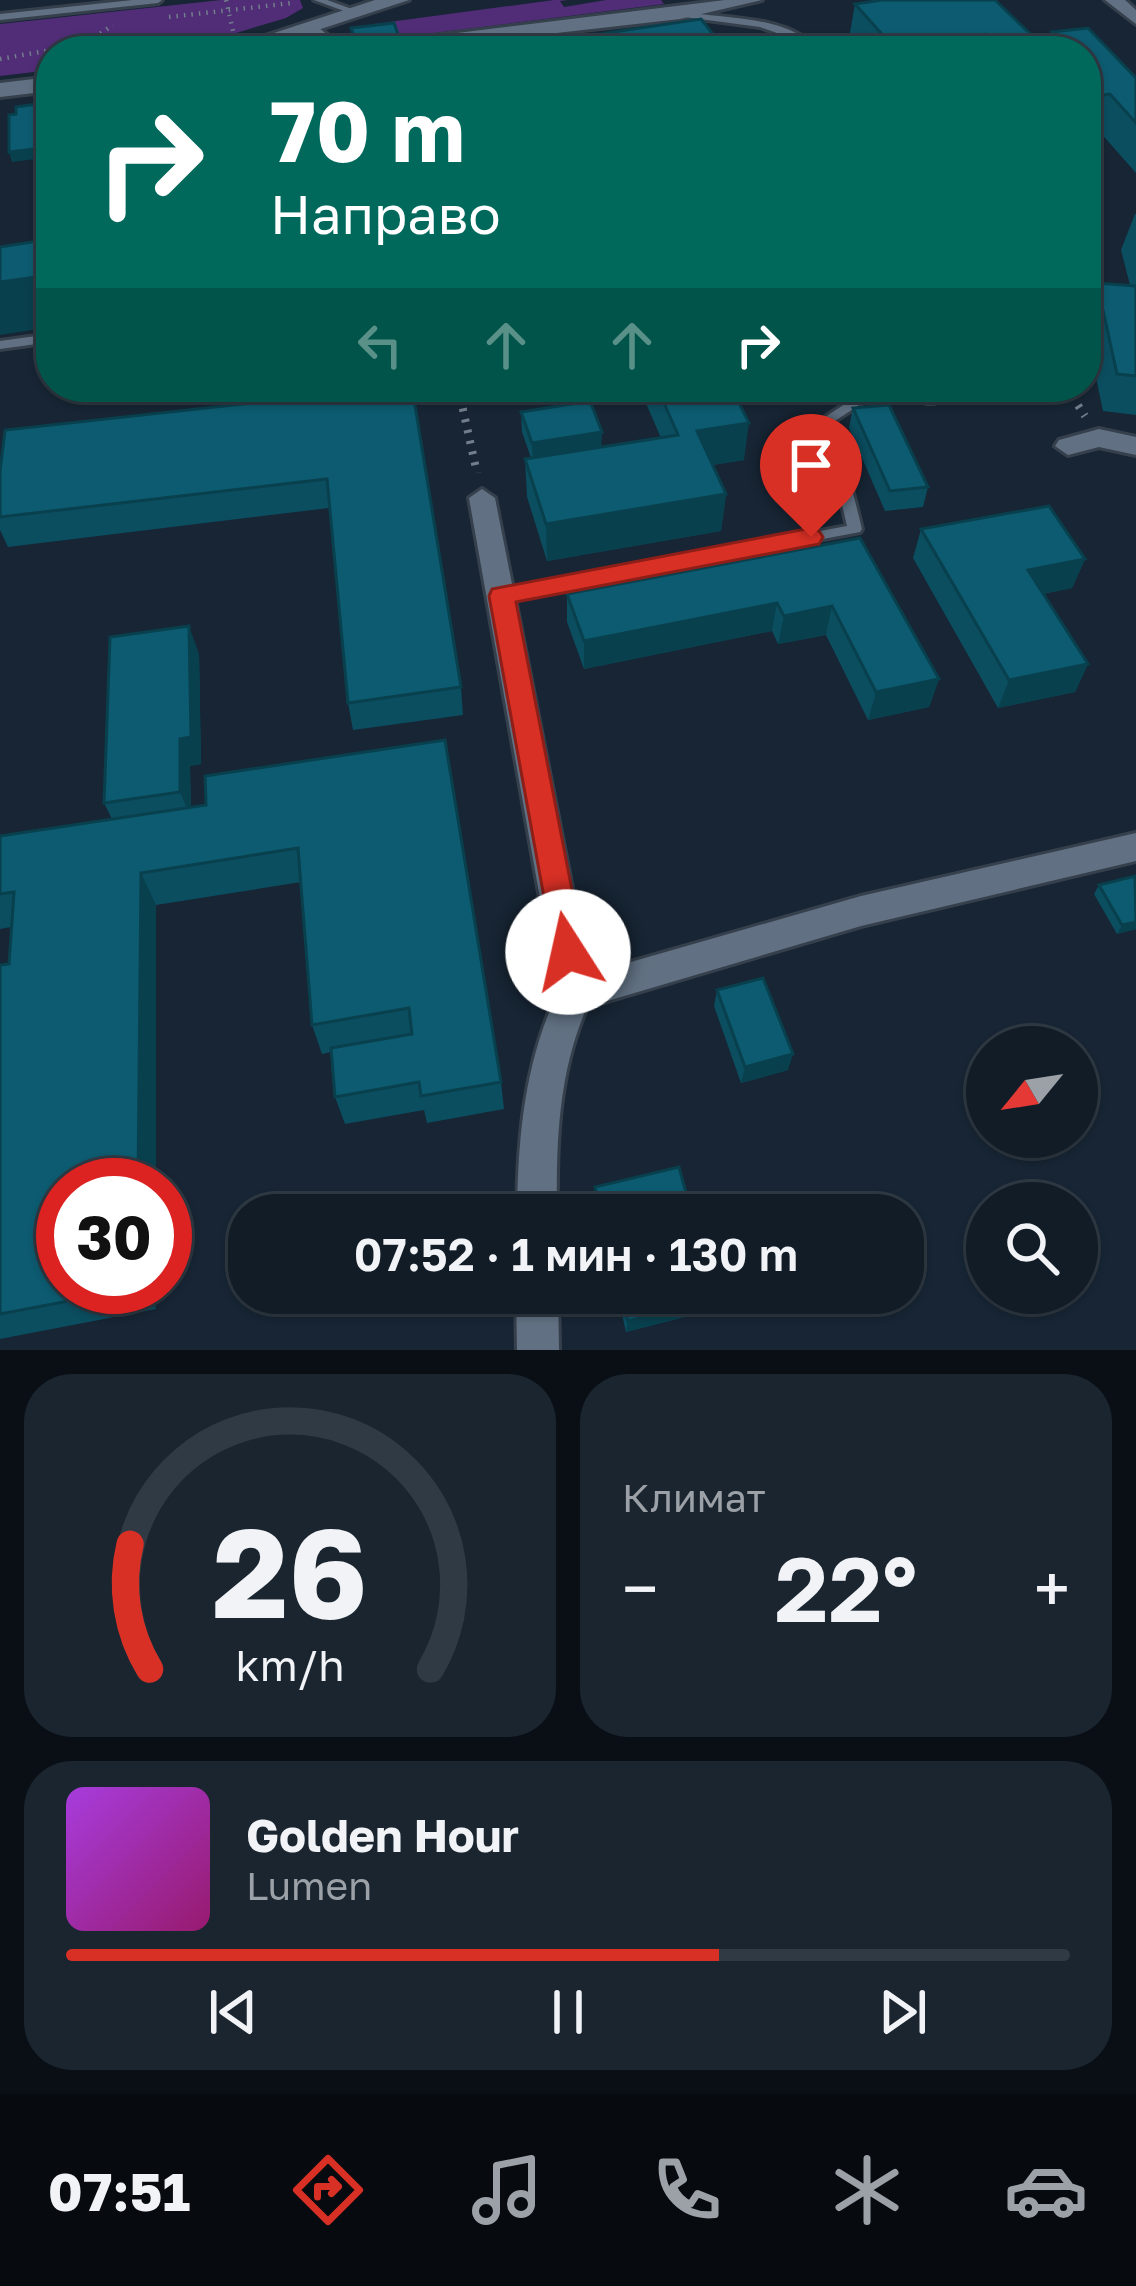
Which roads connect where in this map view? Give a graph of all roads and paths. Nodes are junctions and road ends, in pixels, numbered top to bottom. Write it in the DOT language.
graph roads {
  1 [pos="158,0"];
  2 [pos="226,0"];
  3 [pos="319,0"];
  4 [pos="398,0"];
  5 [pos="753,0"];
  6 [pos="1114,0"];
  7 [pos="358,13"];
  8 [pos="680,14"];
  9 [pos="0,17"];
  10 [pos="1136,19"];
  11 [pos="115,24"];
  12 [pos="308,28"];
  13 [pos="97,36"];
  14 [pos="231,36"];
  15 [pos="265,36"];
  16 [pos="318,36"];
  17 [pos="549,36"];
  18 [pos="795,36"];
  19 [pos="36,53"];
  20 [pos="0,59"];
  21 [pos="36,86"];
  22 [pos="0,90"];
  23 [pos="36,340"];
  24 [pos="0,344"];
  25 [pos="461,402"];
  26 [pos="856,402"];
  27 [pos="1069,446"];
  28 [pos="1136,446"];
  29 [pos="482,499"];
  30 [pos="502,596"];
  31 [pos="1136,847"];
  32 [pos="575,994"];
  33 [pos="537,1194"];
  34 [pos="537,1314"];
  35 [pos="538,1350"];
  1 -- 9 [label="lane"];
  2 -- 14 [label="path"];
  3 -- 7 [label="lane"];
  4 -- 7 [label="main road"];
  5 -- 8 [label="street"];
  6 -- 10 [label="street"];
  7 -- 12 [label="main road"];
  8 -- 17 [label="street"];
  8 -- 18 [label="lane"];
  11 -- 13 [label="path"];
  12 -- 15 [label="main road"];
  12 -- 16 [label="street"];
  19 -- 20 [label="path"];
  21 -- 22 [label="main road"];
  23 -- 24 [label="lane"];
  25 -- 29 [label="path"];
  26 -- 30 [label="lane"];
  27 -- 28 [label="street"];
  29 -- 30 [label="street"];
  30 -- 32 [label="street"];
  31 -- 32 [label="street"];
  32 -- 33 [label="street"];
  34 -- 35 [label="street"];
}
